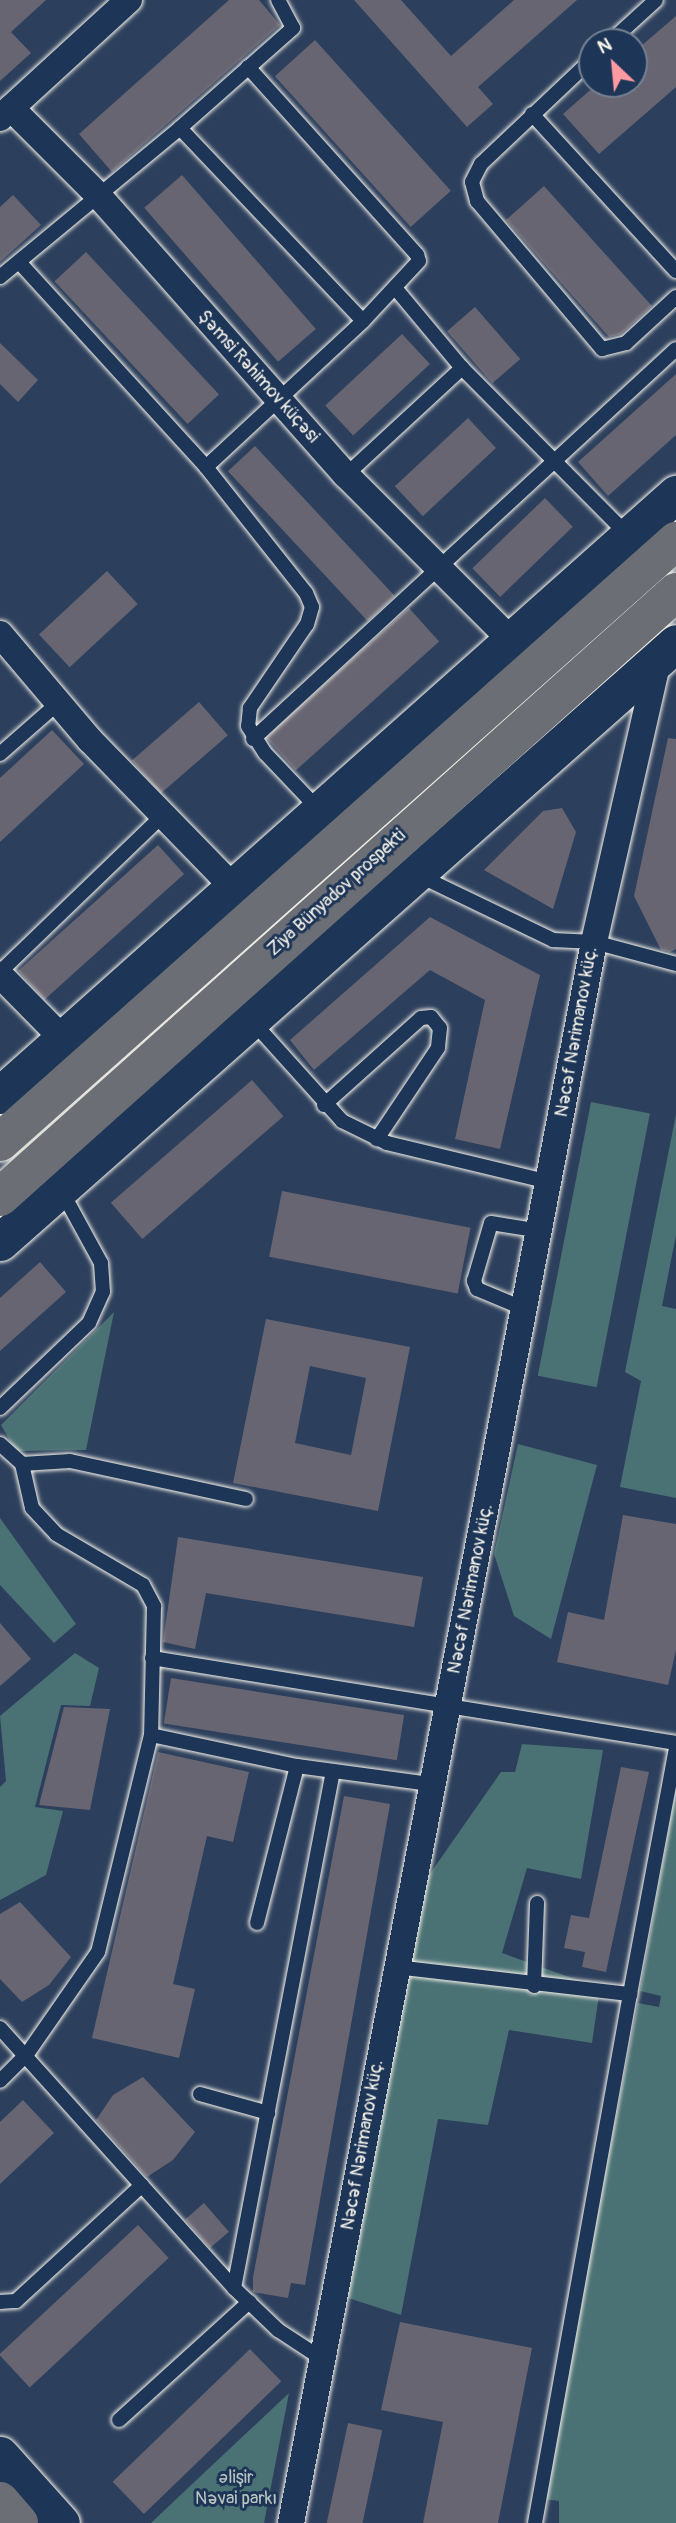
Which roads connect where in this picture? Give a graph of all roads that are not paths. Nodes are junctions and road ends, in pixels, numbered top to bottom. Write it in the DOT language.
graph roads {
  1 [pos="129,0"];
  2 [pos="278,0"];
  3 [pos="656,0"];
  4 [pos="625,28"];
  5 [pos="248,68"];
  6 [pos="578,72"];
  7 [pos="4,107"];
  8 [pos="532,114"];
  9 [pos="180,128"];
  10 [pos="98,195"];
  11 [pos="19,262"];
  12 [pos="676,271"];
  13 [pos="0,277"];
  14 [pos="396,289"];
  15 [pos="676,297"];
  16 [pos="363,321"];
  17 [pos="676,349"];
  18 [pos="462,368"];
  19 [pos="278,401"];
  20 [pos="551,460"];
  21 [pos="205,467"];
  22 [pos="346,475"];
  23 [pos="676,494"];
  24 [pos="629,536"];
  25 [pos="676,541"];
  26 [pos="435,566"];
  27 [pos="676,592"];
  28 [pos="0,634"];
  29 [pos="511,640"];
  30 [pos="667,649"];
  31 [pos="58,703"];
  32 [pos="253,739"];
  33 [pos="0,754"];
  34 [pos="452,764"];
  35 [pos="320,811"];
  36 [pos="163,815"];
  37 [pos="420,876"];
  38 [pos="234,888"];
  39 [pos="594,942"];
  40 [pos="675,966"];
  41 [pos="0,974"];
  42 [pos="253,1022"];
  43 [pos="64,1040"];
  44 [pos="0,1095"];
  45 [pos="324,1105"];
  46 [pos="377,1139"];
  47 [pos="0,1142"];
  48 [pos="550,1182"];
  49 [pos="61,1189"];
  50 [pos="0,1197"];
  51 [pos="541,1231"];
  52 [pos="0,1242"];
  53 [pos="526,1309"];
  54 [pos="0,1408"];
  55 [pos="0,1444"];
  56 [pos="22,1465"];
  57 [pos="246,1499"];
  58 [pos="152,1658"];
  59 [pos="448,1709"];
  60 [pos="150,1735"];
  61 [pos="676,1745"];
  62 [pos="297,1766"];
  63 [pos="333,1771"];
  64 [pos="430,1784"];
  65 [pos="537,1903"];
  66 [pos="257,1923"];
  67 [pos="396,1967"];
  68 [pos="534,1986"];
  69 [pos="630,1994"];
  70 [pos="0,2028"];
  71 [pos="27,2054"];
  72 [pos="0,2081"];
  73 [pos="201,2094"];
  74 [pos="268,2113"];
  75 [pos="142,2185"];
  76 [pos="234,2288"];
  77 [pos="0,2302"];
  78 [pos="249,2302"];
  79 [pos="324,2360"];
  80 [pos="119,2420"];
  81 [pos="0,2455"];
  82 [pos="0,2501"];
  83 [pos="19,2523"];
  84 [pos="61,2523"];
  85 [pos="290,2523"];
  86 [pos="536,2523"];
  1 -- 7 [label="street"];
  2 -- 5 [label="lane"];
  3 -- 4 [label="lane"];
  5 -- 9 [label="lane"];
  5 -- 14 [label="lane"];
  6 -- 8 [label="lane"];
  7 -- 10 [label="street, Şəmsi Rəhimov küçəsi"];
  8 -- 12 [label="lane"];
  8 -- 15 [label="lane"];
  9 -- 10 [label="lane"];
  9 -- 16 [label="lane"];
  10 -- 11 [label="lane"];
  10 -- 19 [label="street, Şəmsi Rəhimov küçəsi"];
  11 -- 13 [label="lane"];
  11 -- 21 [label="lane"];
  14 -- 16 [label="lane"];
  14 -- 18 [label="lane"];
  16 -- 19 [label="lane"];
  17 -- 20 [label="lane"];
  18 -- 20 [label="lane"];
  18 -- 22 [label="lane"];
  19 -- 21 [label="lane"];
  19 -- 22 [label="street, Şəmsi Rəhimov küçəsi"];
  20 -- 24 [label="lane"];
  20 -- 26 [label="lane"];
  21 -- 32 [label="lane"];
  22 -- 26 [label="street, Şəmsi Rəhimov küçəsi"];
  23 -- 24 [label="main road"];
  24 -- 29 [label="main road"];
  25 -- 34 [label="main road, Ziya Bünyadov prospekti"];
  26 -- 29 [label="street, Şəmsi Rəhimov küçəsi"];
  26 -- 32 [label="lane"];
  27 -- 34 [label="main road, Ziya Bünyadov prospekti"];
  28 -- 31 [label="street"];
  29 -- 35 [label="main road"];
  30 -- 37 [label="main road"];
  30 -- 39 [label="street, Nəcəf Nərimanov küç."];
  31 -- 33 [label="lane"];
  31 -- 36 [label="street"];
  32 -- 35 [label="lane"];
  34 -- 47 [label="main road, Ziya Bünyadov prospekti"];
  34 -- 50 [label="main road, Ziya Bünyadov prospekti"];
  35 -- 38 [label="main road"];
  36 -- 38 [label="street"];
  36 -- 41 [label="lane"];
  37 -- 39 [label="lane"];
  37 -- 42 [label="main road"];
  38 -- 43 [label="main road"];
  39 -- 40 [label="lane"];
  39 -- 48 [label="street, Nəcəf Nərimanov küç."];
  41 -- 43 [label="street"];
  42 -- 45 [label="lane"];
  42 -- 49 [label="main road"];
  43 -- 44 [label="main road"];
  45 -- 46 [label="lane"];
  45 -- 46 [label="lane"];
  46 -- 48 [label="lane"];
  48 -- 51 [label="street, Nəcəf Nərimanov küç."];
  49 -- 52 [label="main road"];
  49 -- 54 [label="lane"];
  51 -- 53 [label="street, Nəcəf Nərimanov küç."];
  51 -- 53 [label="lane"];
  53 -- 59 [label="street, Nəcəf Nərimanov küç."];
  55 -- 56 [label="lane"];
  56 -- 57 [label="lane"];
  56 -- 58 [label="lane"];
  58 -- 59 [label="lane"];
  58 -- 60 [label="lane"];
  59 -- 61 [label="lane"];
  59 -- 64 [label="street, Nəcəf Nərimanov küç."];
  60 -- 62 [label="lane"];
  60 -- 71 [label="lane"];
  61 -- 69 [label="lane"];
  62 -- 63 [label="lane"];
  62 -- 66 [label="lane"];
  63 -- 64 [label="lane"];
  63 -- 74 [label="lane"];
  64 -- 67 [label="street, Nəcəf Nərimanov küç."];
  65 -- 68 [label="lane"];
  67 -- 68 [label="lane"];
  67 -- 79 [label="street, Nəcəf Nərimanov küç."];
  68 -- 69 [label="lane"];
  69 -- 86 [label="lane"];
  70 -- 71 [label="lane"];
  71 -- 72 [label="lane"];
  71 -- 75 [label="lane"];
  73 -- 74 [label="lane"];
  74 -- 76 [label="lane"];
  75 -- 76 [label="lane"];
  75 -- 77 [label="lane"];
  76 -- 78 [label="lane"];
  78 -- 79 [label="lane"];
  78 -- 80 [label="lane"];
  79 -- 85 [label="street, Nəcəf Nərimanov küç."];
  81 -- 84 [label="main road"];
  82 -- 83 [label="main road"];
}
